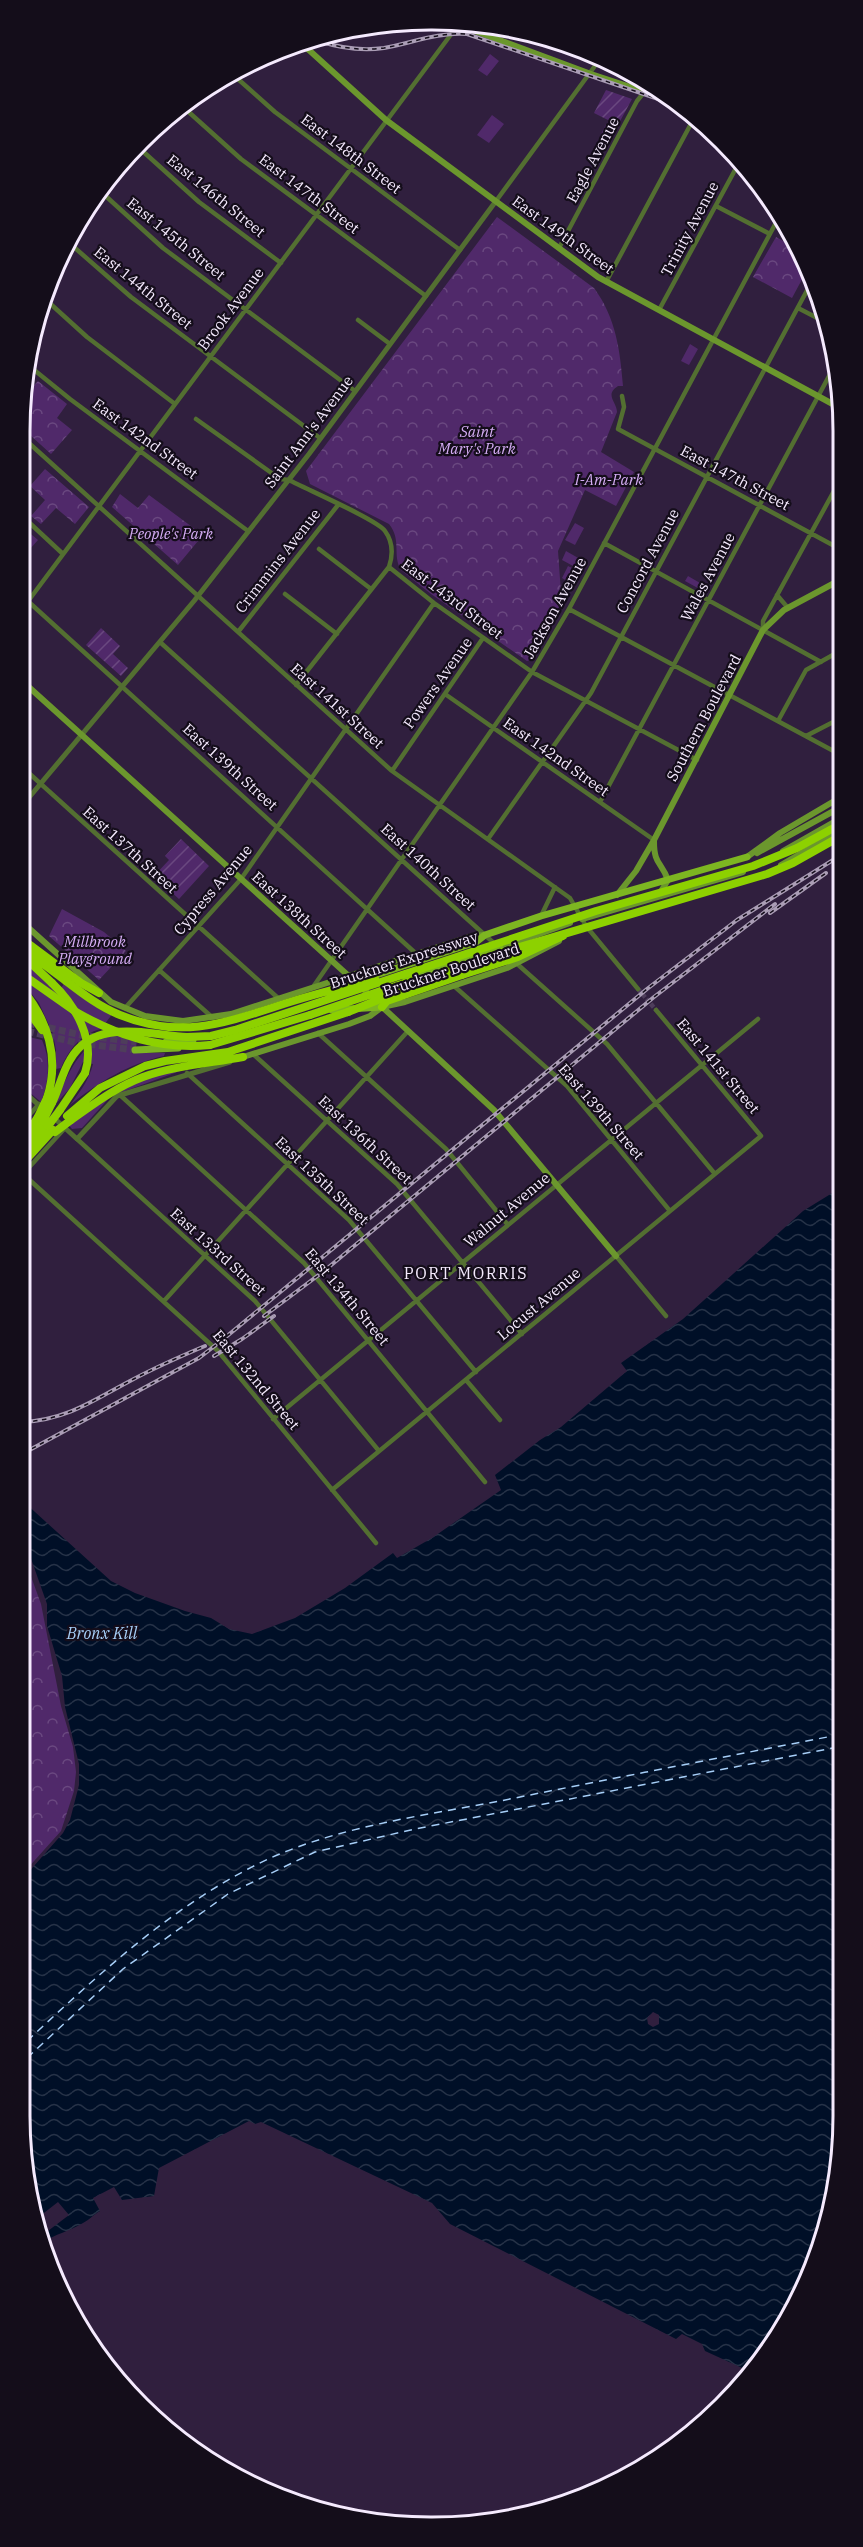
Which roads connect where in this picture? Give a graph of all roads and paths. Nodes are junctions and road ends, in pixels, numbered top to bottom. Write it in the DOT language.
graph roads {
  1 [pos="453,31"];
  2 [pos="486,33"];
  3 [pos="308,49"];
  4 [pos="596,66"];
  5 [pos="591,74"];
  6 [pos="239,80"];
  7 [pos="645,92"];
  8 [pos="189,112"];
  9 [pos="386,120"];
  10 [pos="690,125"];
  11 [pos="144,152"];
  12 [pos="350,168"];
  13 [pos="735,170"];
  14 [pos="106,196"];
  15 [pos="496,201"];
  16 [pos="716,206"];
  17 [pos="316,214"];
  18 [pos="775,224"];
  19 [pos="770,234"];
  20 [pos="75,248"];
  21 [pos="559,248"];
  22 [pos="460,250"];
  23 [pos="281,262"];
  24 [pos="606,282"];
  25 [pos="807,290"];
  26 [pos="426,296"];
  27 [pos="50,304"];
  28 [pos="798,308"];
  29 [pos="246,310"];
  30 [pos="659,310"];
  31 [pos="816,317"];
  32 [pos="358,320"];
  33 [pos="714,339"];
  34 [pos="390,344"];
  35 [pos="210,356"];
  36 [pos="766,367"];
  37 [pos="35,370"];
  38 [pos="829,375"];
  39 [pos="355,391"];
  40 [pos="621,396"];
  41 [pos="818,396"];
  42 [pos="175,404"];
  43 [pos="832,404"];
  44 [pos="196,419"];
  45 [pos="320,438"];
  46 [pos="30,444"];
  47 [pos="655,449"];
  48 [pos="140,451"];
  49 [pos="707,477"];
  50 [pos="289,480"];
  51 [pos="833,493"];
  52 [pos="338,505"];
  53 [pos="760,506"];
  54 [pos="99,507"];
  55 [pos="30,523"];
  56 [pos="248,531"];
  57 [pos="812,533"];
  58 [pos="604,543"];
  59 [pos="833,545"];
  60 [pos="319,549"];
  61 [pos="63,554"];
  62 [pos="389,567"];
  63 [pos="657,572"];
  64 [pos="833,584"];
  65 [pos="371,589"];
  66 [pos="285,594"];
  67 [pos="777,595"];
  68 [pos="198,596"];
  69 [pos="30,598"];
  70 [pos="709,600"];
  71 [pos="30,603"];
  72 [pos="434,603"];
  73 [pos="788,608"];
  74 [pos="569,609"];
  75 [pos="763,630"];
  76 [pos="238,632"];
  77 [pos="337,634"];
  78 [pos="621,637"];
  79 [pos="483,638"];
  80 [pos="161,643"];
  81 [pos="833,655"];
  82 [pos="821,662"];
  83 [pos="674,665"];
  84 [pos="532,672"];
  85 [pos="296,685"];
  86 [pos="30,688"];
  87 [pos="123,688"];
  88 [pos="445,694"];
  89 [pos="730,696"];
  90 [pos="585,701"];
  91 [pos="778,721"];
  92 [pos="833,722"];
  93 [pos="494,728"];
  94 [pos="639,729"];
  95 [pos="346,730"];
  96 [pos="82,736"];
  97 [pos="806,736"];
  98 [pos="833,751"];
  99 [pos="697,760"];
  100 [pos="542,763"];
  101 [pos="392,771"];
  102 [pos="30,775"];
  103 [pos="312,779"];
  104 [pos="40,785"];
  105 [pos="30,797"];
  106 [pos="600,802"];
  107 [pos="833,802"];
  108 [pos="440,806"];
  109 [pos="833,811"];
  110 [pos="833,824"];
  111 [pos="833,825"];
  112 [pos="278,828"];
  113 [pos="833,835"];
  114 [pos="488,839"];
  115 [pos="654,840"];
  116 [pos="833,840"];
  117 [pos="747,857"];
  118 [pos="403,859"];
  119 [pos="754,867"];
  120 [pos="241,879"];
  121 [pos="668,880"];
  122 [pos="729,883"];
  123 [pos="555,887"];
  124 [pos="616,895"];
  125 [pos="656,898"];
  126 [pos="576,906"];
  127 [pos="369,908"];
  128 [pos="541,916"];
  129 [pos="583,919"];
  130 [pos="198,927"];
  131 [pos="582,927"];
  132 [pos="30,929"];
  133 [pos="485,935"];
  134 [pos="30,945"];
  135 [pos="500,948"];
  136 [pos="30,954"];
  137 [pos="486,957"];
  138 [pos="421,960"];
  139 [pos="332,961"];
  140 [pos="30,963"];
  141 [pos="517,964"];
  142 [pos="159,970"];
  143 [pos="349,975"];
  144 [pos="30,980"];
  145 [pos="358,984"];
  146 [pos="454,986"];
  147 [pos="313,987"];
  148 [pos="638,989"];
  149 [pos="367,992"];
  150 [pos="99,993"];
  151 [pos="278,998"];
  152 [pos="30,1000"];
  153 [pos="382,1007"];
  154 [pos="124,1008"];
  155 [pos="656,1010"];
  156 [pos="314,1011"];
  157 [pos="30,1012"];
  158 [pos="213,1018"];
  159 [pos="758,1019"];
  160 [pos="408,1031"];
  161 [pos="318,1033"];
  162 [pos="51,1049"];
  163 [pos="253,1054"];
  164 [pos="243,1057"];
  165 [pos="701,1065"];
  166 [pos="187,1073"];
  167 [pos="366,1077"];
  168 [pos="120,1095"];
  169 [pos="30,1097"];
  170 [pos="50,1101"];
  171 [pos="656,1102"];
  172 [pos="39,1104"];
  173 [pos="30,1114"];
  174 [pos="69,1118"];
  175 [pos="327,1120"];
  176 [pos="47,1125"];
  177 [pos="65,1128"];
  178 [pos="30,1136"];
  179 [pos="761,1136"];
  180 [pos="77,1139"];
  181 [pos="611,1140"];
  182 [pos="30,1141"];
  183 [pos="30,1147"];
  184 [pos="30,1155"];
  185 [pos="287,1164"];
  186 [pos="30,1166"];
  187 [pos="715,1174"];
  188 [pos="30,1180"];
  189 [pos="556,1185"];
  190 [pos="246,1209"];
  191 [pos="670,1211"];
  192 [pos="508,1225"];
  193 [pos="204,1256"];
  194 [pos="616,1256"];
  195 [pos="462,1263"];
  196 [pos="416,1300"];
  197 [pos="164,1301"];
  198 [pos="666,1316"];
  199 [pos="522,1334"];
  200 [pos="368,1340"];
  201 [pos="476,1372"];
  202 [pos="320,1380"];
  203 [pos="466,1380"];
  204 [pos="427,1412"];
  205 [pos="273,1419"];
  206 [pos="500,1420"];
  207 [pos="379,1451"];
  208 [pos="485,1482"];
  209 [pos="332,1490"];
  210 [pos="376,1543"];
  1 -- 9 [label="street, Brook Avenue"];
  2 -- 5 [label="main road"];
  3 -- 9 [label="main road, East 149th Street"];
  4 -- 5 [label="street, Saint Ann's Avenue"];
  5 -- 7 [label="main road"];
  5 -- 15 [label="street, Saint Ann's Avenue"];
  6 -- 12 [label="street, East 148th Street"];
  7 -- 21 [label="street, Eagle Avenue"];
  8 -- 17 [label="street, East 147th Street"];
  9 -- 12 [label="street, Brook Avenue"];
  9 -- 15 [label="main road, East 149th Street"];
  10 -- 24 [label="street"];
  11 -- 23 [label="street, East 146th Street"];
  12 -- 17 [label="street, Brook Avenue"];
  12 -- 22 [label="street, East 148th Street"];
  13 -- 16 [label="street, Trinity Avenue"];
  14 -- 29 [label="street, East 145th Street"];
  15 -- 21 [label="main road, East 149th Street"];
  15 -- 22 [label="street, Saint Ann's Avenue"];
  16 -- 19 [label="street"];
  16 -- 30 [label="street, Trinity Avenue"];
  17 -- 23 [label="street, Brook Avenue"];
  17 -- 26 [label="street, East 147th Street"];
  18 -- 19 [label="street, Jackson Avenue"];
  19 -- 33 [label="street, Jackson Avenue"];
  20 -- 35 [label="street, East 144th Street"];
  21 -- 24 [label="main road, East 149th Street"];
  22 -- 26 [label="street, Saint Ann's Avenue"];
  23 -- 29 [label="street, Brook Avenue"];
  24 -- 30 [label="main road, East 149th Street"];
  25 -- 28 [label="street, Concord Avenue"];
  26 -- 34 [label="street, Saint Ann's Avenue"];
  27 -- 42 [label="street"];
  28 -- 31 [label="street"];
  28 -- 36 [label="street, Concord Avenue"];
  29 -- 35 [label="street, Brook Avenue"];
  29 -- 39 [label="street, East 145th Street"];
  30 -- 33 [label="main road, East 149th Street"];
  32 -- 34 [label="street"];
  33 -- 36 [label="main road, East 149th Street"];
  33 -- 47 [label="street, Jackson Avenue"];
  34 -- 39 [label="street, Saint Ann's Avenue"];
  35 -- 42 [label="street, Brook Avenue"];
  35 -- 45 [label="street, East 144th Street"];
  36 -- 41 [label="main road, East 149th Street"];
  36 -- 49 [label="street, Concord Avenue"];
  37 -- 48 [label="street, East 142nd Street"];
  38 -- 41 [label="street, Wales Avenue"];
  39 -- 45 [label="street, Saint Ann's Avenue"];
  40 -- 47 [label="street, East 147th Street"];
  41 -- 43 [label="main road, East 149th Street"];
  41 -- 53 [label="street, Wales Avenue"];
  42 -- 48 [label="street, Brook Avenue"];
  44 -- 50 [label="street, East 143rd Street"];
  45 -- 50 [label="street, Saint Ann's Avenue"];
  46 -- 54 [label="street, East 141st Street"];
  47 -- 49 [label="street, East 147th Street"];
  47 -- 58 [label="street, Jackson Avenue"];
  48 -- 54 [label="street, Brook Avenue"];
  48 -- 56 [label="street, East 142nd Street"];
  49 -- 53 [label="street, East 147th Street"];
  49 -- 63 [label="street, Concord Avenue"];
  50 -- 52 [label="street, East 143rd Street"];
  50 -- 56 [label="street, Saint Ann's Avenue"];
  51 -- 57 [label="street"];
  52 -- 62 [label="street, East 143rd Street"];
  52 -- 76 [label="street, Crimmins Avenue"];
  53 -- 57 [label="street, East 147th Street"];
  53 -- 70 [label="street, Wales Avenue"];
  54 -- 61 [label="street, Brook Avenue"];
  54 -- 68 [label="street, East 141st Street"];
  55 -- 61 [label="street"];
  56 -- 68 [label="street, Saint Ann's Avenue"];
  57 -- 59 [label="street, East 147th Street"];
  57 -- 67 [label="street"];
  58 -- 63 [label="street"];
  58 -- 74 [label="street, Jackson Avenue"];
  60 -- 65 [label="street"];
  61 -- 69 [label="street, Brook Avenue"];
  62 -- 65 [label="street"];
  62 -- 72 [label="street, East 143rd Street"];
  63 -- 70 [label="street"];
  63 -- 78 [label="street, Concord Avenue"];
  64 -- 73 [label="main road, Southern Boulevard"];
  65 -- 77 [label="street"];
  66 -- 77 [label="street"];
  67 -- 73 [label="street"];
  67 -- 75 [label="street"];
  68 -- 76 [label="street, East 141st Street"];
  68 -- 80 [label="street, Saint Ann's Avenue"];
  70 -- 75 [label="street"];
  70 -- 83 [label="street, Wales Avenue"];
  71 -- 87 [label="street, East 139th Street"];
  72 -- 79 [label="street, East 143rd Street"];
  72 -- 95 [label="street, Cypress Avenue"];
  73 -- 75 [label="main road, Southern Boulevard"];
  74 -- 78 [label="street"];
  74 -- 84 [label="street, Jackson Avenue"];
  75 -- 82 [label="street"];
  75 -- 89 [label="main road, Southern Boulevard"];
  76 -- 85 [label="street, East 141st Street"];
  77 -- 85 [label="street"];
  78 -- 83 [label="street"];
  78 -- 90 [label="street, Concord Avenue"];
  79 -- 84 [label="street, East 143rd Street"];
  79 -- 88 [label="street, Powers Avenue"];
  80 -- 87 [label="street, Saint Ann's Avenue"];
  80 -- 103 [label="street, East 140th Street"];
  81 -- 82 [label="street"];
  82 -- 91 [label="street"];
  83 -- 89 [label="street"];
  83 -- 94 [label="street, Wales Avenue"];
  84 -- 90 [label="street, East 143rd Street"];
  84 -- 93 [label="street, Jackson Avenue"];
  85 -- 95 [label="street, East 141st Street"];
  86 -- 96 [label="main road, East 138th Street"];
  87 -- 96 [label="street, Saint Ann's Avenue"];
  87 -- 112 [label="street, East 139th Street"];
  88 -- 93 [label="street, East 142nd Street"];
  88 -- 101 [label="street, Powers Avenue"];
  89 -- 91 [label="street"];
  89 -- 99 [label="main road, Southern Boulevard"];
  90 -- 94 [label="street, East 143rd Street"];
  90 -- 100 [label="street, Concord Avenue"];
  91 -- 97 [label="street"];
  92 -- 97 [label="street"];
  93 -- 100 [label="street, East 142nd Street"];
  93 -- 108 [label="street, Jackson Avenue"];
  94 -- 99 [label="street, East 143rd Street"];
  94 -- 106 [label="street, Wales Avenue"];
  95 -- 101 [label="street, East 141st Street"];
  95 -- 103 [label="street, Cypress Avenue"];
  96 -- 104 [label="street, Saint Ann's Avenue"];
  96 -- 120 [label="main road, East 138th Street"];
  97 -- 98 [label="street"];
  99 -- 115 [label="main road, Southern Boulevard"];
  100 -- 106 [label="street, East 142nd Street"];
  100 -- 114 [label="street, Concord Avenue"];
  101 -- 108 [label="street, East 141st Street"];
  102 -- 104 [label="street, East 137th Street"];
  103 -- 112 [label="street, Cypress Avenue"];
  103 -- 118 [label="street, East 140th Street"];
  104 -- 105 [label="street, Saint Ann's Avenue"];
  104 -- 130 [label="street, East 137th Street"];
  106 -- 115 [label="street, East 142nd Street"];
  107 -- 117 [label="main road, Bruckner Boulevard"];
  108 -- 114 [label="street, East 141st Street"];
  108 -- 118 [label="street, Jackson Avenue"];
  109 -- 117 [label="main road, Bruckner Boulevard"];
  110 -- 119 [label="main road, Bruckner Boulevard"];
  111 -- 138 [label="highway, Bruckner Expressway, bridge"];
  112 -- 120 [label="street, Cypress Avenue"];
  112 -- 127 [label="street, East 139th Street"];
  113 -- 122 [label="main road, Bruckner Boulevard"];
  114 -- 123 [label="street, East 141st Street"];
  115 -- 121 [label="main road"];
  115 -- 124 [label="main road, Southern Boulevard"];
  116 -- 131 [label="highway, Bruckner Expressway, bridge"];
  117 -- 121 [label="main road, Bruckner Boulevard"];
  118 -- 127 [label="street, Jackson Avenue"];
  118 -- 133 [label="street, East 140th Street"];
  119 -- 122 [label="main road"];
  119 -- 125 [label="main road, Bruckner Boulevard"];
  120 -- 130 [label="street, Cypress Avenue"];
  120 -- 139 [label="main road, East 138th Street"];
  121 -- 124 [label="main road, Bruckner Boulevard"];
  121 -- 125 [label="main road"];
  122 -- 131 [label="main road, Bruckner Boulevard"];
  123 -- 126 [label="street, East 141st Street"];
  123 -- 128 [label="street"];
  124 -- 126 [label="main road, Bruckner Boulevard"];
  125 -- 129 [label="main road, Bruckner Boulevard"];
  126 -- 128 [label="main road, Bruckner Boulevard"];
  126 -- 129 [label="street, East 141st Street"];
  127 -- 138 [label="street, East 139th Street"];
  127 -- 139 [label="street, Jackson Avenue"];
  128 -- 133 [label="main road, Bruckner Boulevard"];
  129 -- 131 [label="street, East 141st Street"];
  129 -- 135 [label="main road, Bruckner Boulevard"];
  130 -- 142 [label="street, Cypress Avenue"];
  130 -- 151 [label="street, East 137th Street"];
  131 -- 137 [label="highway, Bruckner Expressway, bridge"];
  131 -- 141 [label="main road, Bruckner Boulevard"];
  131 -- 148 [label="street, East 141st Street"];
  131 -- 153 [label="highway, bridge"];
  132 -- 150 [label="main road"];
  133 -- 135 [label="street, East 140th Street"];
  133 -- 138 [label="main road, Bruckner Boulevard"];
  134 -- 150 [label="highway"];
  135 -- 141 [label="street, East 140th Street"];
  135 -- 149 [label="main road, Bruckner Boulevard"];
  136 -- 138 [label="highway, bridge"];
  137 -- 144 [label="highway, bridge"];
  137 -- 174 [label="highway, Bruckner Expressway, bridge"];
  138 -- 143 [label="main road, Bruckner Boulevard"];
  138 -- 145 [label="main road, Bruckner Boulevard"];
  138 -- 170 [label="highway, Bruckner Expressway, bridge"];
  139 -- 143 [label="main road, East 138th Street"];
  139 -- 147 [label="street, Jackson Avenue"];
  140 -- 176 [label="highway, bridge"];
  141 -- 146 [label="main road, Bruckner Boulevard"];
  141 -- 171 [label="street, East 140th Street"];
  142 -- 154 [label="street, Cypress Avenue"];
  142 -- 158 [label="street"];
  143 -- 145 [label="main road, East 138th Street"];
  143 -- 147 [label="main road, Bruckner Boulevard"];
  145 -- 149 [label="main road, East 138th Street"];
  145 -- 156 [label="main road, Bruckner Boulevard"];
  146 -- 153 [label="main road, Bruckner Boulevard"];
  146 -- 181 [label="street, East 139th Street"];
  147 -- 151 [label="main road, Bruckner Boulevard"];
  149 -- 153 [label="main road, East 138th Street"];
  149 -- 156 [label="main road, Bruckner Boulevard"];
  150 -- 154 [label="main road"];
  151 -- 158 [label="main road, Bruckner Boulevard"];
  152 -- 162 [label="highway"];
  153 -- 156 [label="main road"];
  153 -- 160 [label="main road, East 138th Street"];
  153 -- 161 [label="main road, Bruckner Boulevard"];
  154 -- 158 [label="main road, Bruckner Boulevard"];
  155 -- 165 [label="street, East 141st Street"];
  157 -- 162 [label="highway"];
  159 -- 165 [label="street, Walnut Avenue"];
  160 -- 167 [label="street"];
  160 -- 189 [label="main road, East 138th Street"];
  161 -- 163 [label="main road, Bruckner Boulevard"];
  161 -- 167 [label="street"];
  162 -- 170 [label="highway"];
  163 -- 164 [label="main road, Bruckner Boulevard"];
  163 -- 175 [label="street, East 136th Street"];
  164 -- 166 [label="street, Bruckner Boulevard"];
  164 -- 174 [label="highway"];
  165 -- 171 [label="street, Walnut Avenue"];
  165 -- 179 [label="street, East 141st Street"];
  166 -- 168 [label="street, Bruckner Boulevard"];
  166 -- 185 [label="street, East 135th Street"];
  167 -- 175 [label="street"];
  167 -- 192 [label="street"];
  168 -- 180 [label="street, Bruckner Boulevard"];
  168 -- 190 [label="street, East 134th Street"];
  169 -- 172 [label="street, East 133rd Street"];
  170 -- 176 [label="highway, bridge"];
  171 -- 181 [label="street, Walnut Avenue"];
  171 -- 187 [label="street, East 140th Street"];
  172 -- 173 [label="street"];
  172 -- 177 [label="street, East 133rd Street"];
  174 -- 176 [label="highway, Bruckner Expressway, bridge"];
  175 -- 185 [label="street"];
  175 -- 195 [label="street, East 136th Street"];
  176 -- 178 [label="highway"];
  176 -- 182 [label="highway, Bruckner Expressway"];
  176 -- 183 [label="highway"];
  176 -- 184 [label="highway, Bruckner Expressway"];
  177 -- 180 [label="street, East 133rd Street"];
  177 -- 186 [label="street"];
  179 -- 187 [label="street, Locust Avenue"];
  180 -- 193 [label="street, East 133rd Street"];
  181 -- 189 [label="street, Walnut Avenue"];
  181 -- 191 [label="street, East 139th Street"];
  185 -- 190 [label="street"];
  185 -- 196 [label="street, East 135th Street"];
  187 -- 191 [label="street, Locust Avenue"];
  188 -- 197 [label="street, East 132nd Street"];
  189 -- 192 [label="street, Walnut Avenue"];
  189 -- 194 [label="main road, East 138th Street"];
  190 -- 193 [label="street"];
  190 -- 200 [label="street, East 134th Street"];
  191 -- 194 [label="street, Locust Avenue"];
  192 -- 195 [label="street, Walnut Avenue"];
  193 -- 197 [label="street"];
  193 -- 202 [label="street, East 133rd Street"];
  194 -- 198 [label="street, East 138th Street"];
  194 -- 199 [label="street, Locust Avenue"];
  195 -- 196 [label="street, Walnut Avenue"];
  195 -- 199 [label="street, East 136th Street"];
  196 -- 200 [label="street, Walnut Avenue"];
  196 -- 201 [label="street, East 135th Street"];
  197 -- 205 [label="street, East 132nd Street"];
  199 -- 201 [label="street, Locust Avenue"];
  200 -- 202 [label="street, Walnut Avenue"];
  200 -- 204 [label="street, East 134th Street"];
  201 -- 203 [label="street, Locust Avenue"];
  202 -- 205 [label="street, Walnut Avenue"];
  202 -- 207 [label="street, East 133rd Street"];
  203 -- 204 [label="street, Locust Avenue"];
  203 -- 206 [label="street"];
  204 -- 207 [label="street, Locust Avenue"];
  204 -- 208 [label="street, East 134th Street"];
  205 -- 209 [label="street, East 132nd Street"];
  207 -- 209 [label="street, Locust Avenue"];
  209 -- 210 [label="street, East 132nd Street"];
}
